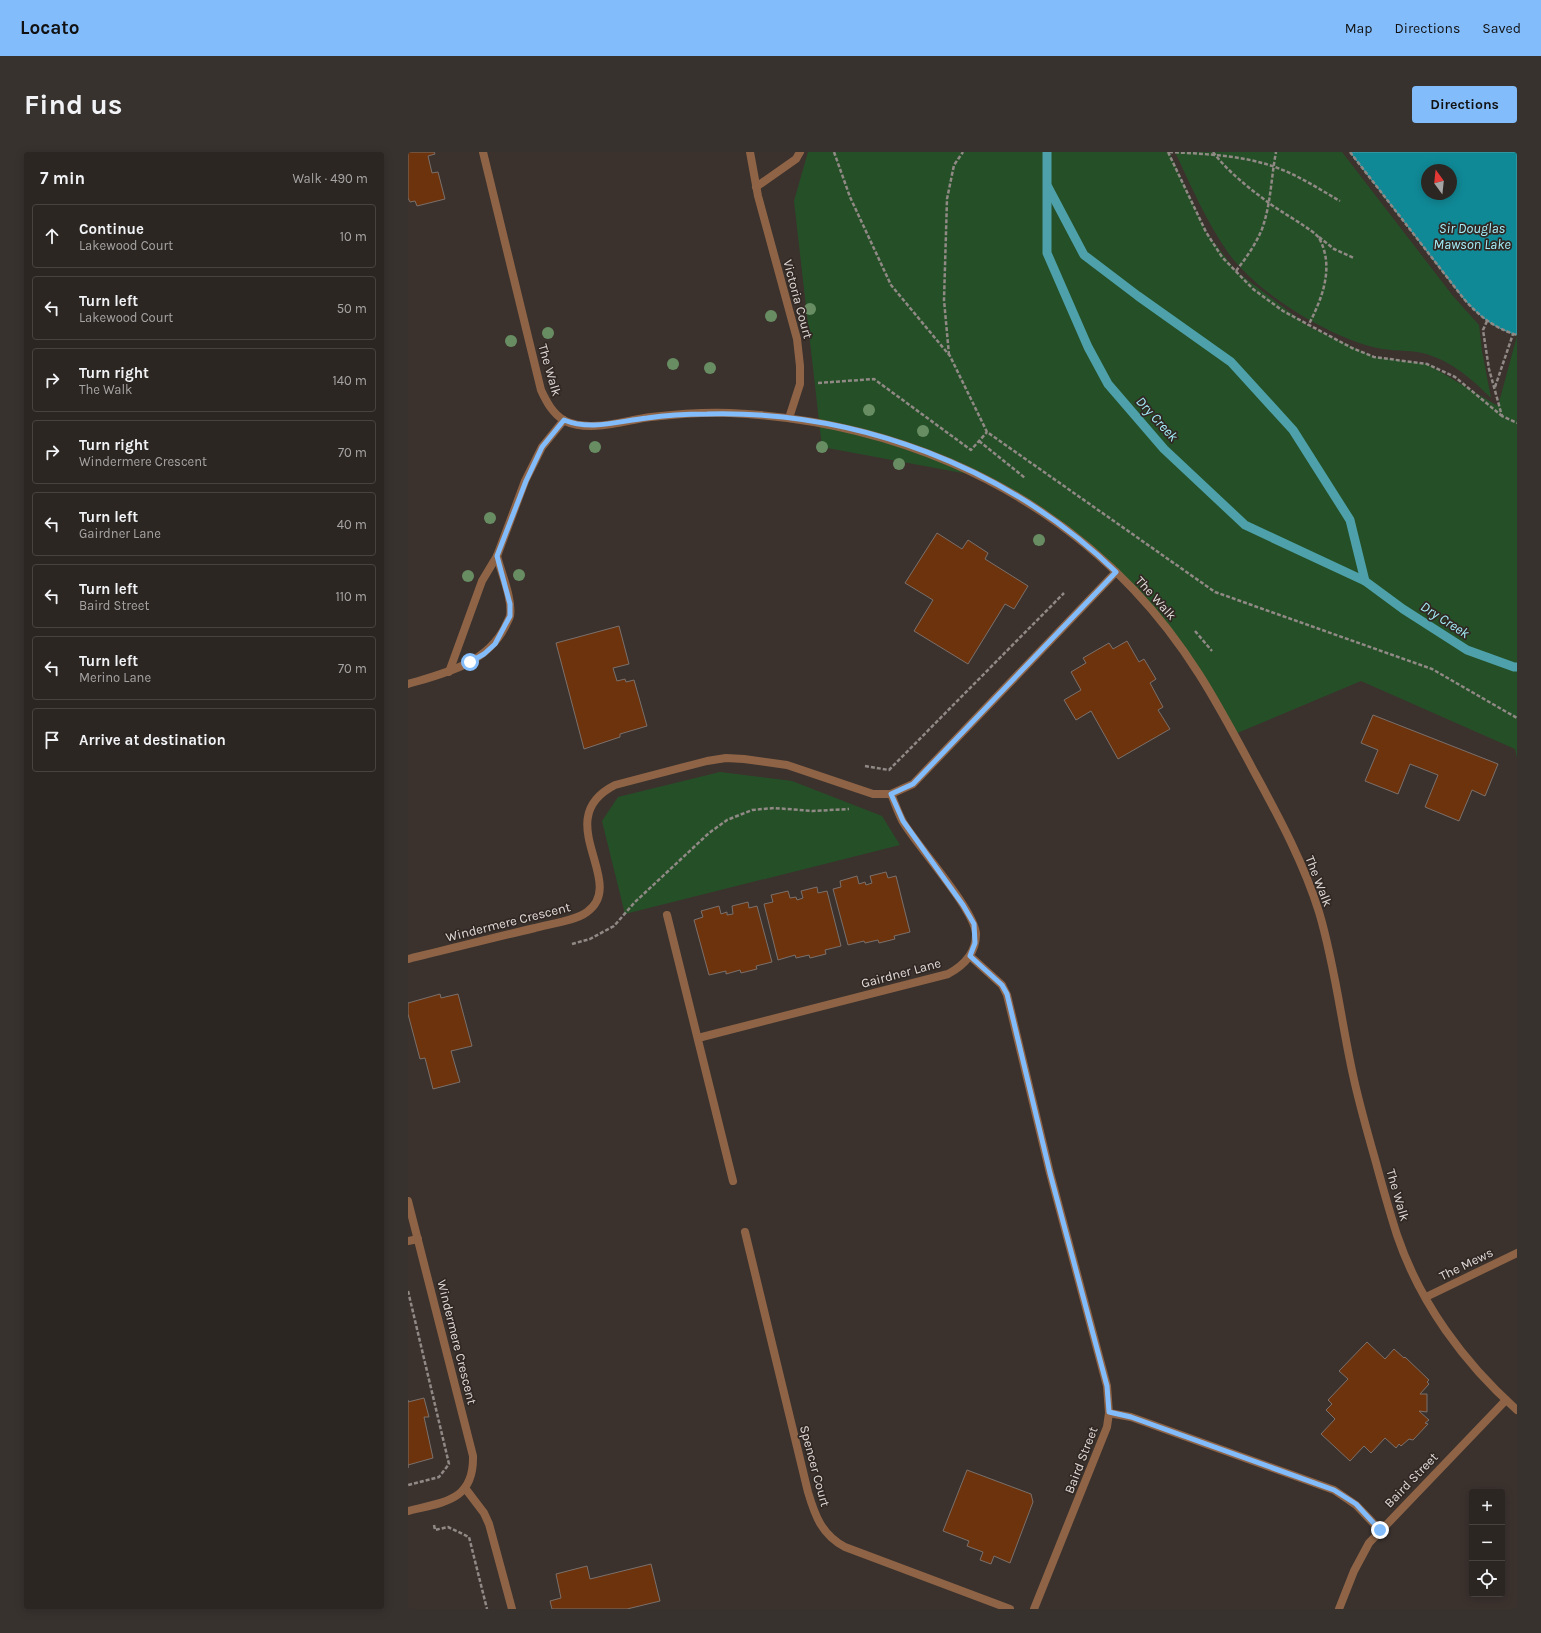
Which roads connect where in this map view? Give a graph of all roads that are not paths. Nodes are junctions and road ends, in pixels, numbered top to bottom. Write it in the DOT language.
graph roads {
  1 [pos="483,152"];
  2 [pos="750,152"];
  3 [pos="800,152"];
  4 [pos="756,187"];
  5 [pos="789,418"];
  6 [pos="564,420"];
  7 [pos="497,556"];
  8 [pos="1116,572"];
  9 [pos="449,672"];
  10 [pos="408,684"];
  11 [pos="891,794"];
  12 [pos="667,915"];
  13 [pos="970,956"];
  14 [pos="408,959"];
  15 [pos="698,1038"];
  16 [pos="733,1181"];
  17 [pos="408,1201"];
  18 [pos="745,1232"];
  19 [pos="418,1239"];
  20 [pos="408,1241"];
  21 [pos="1517,1253"];
  22 [pos="1426,1298"];
  23 [pos="1506,1400"];
  24 [pos="1517,1410"];
  25 [pos="1109,1412"];
  26 [pos="465,1488"];
  27 [pos="408,1511"];
  28 [pos="1380,1530"];
  29 [pos="512,1609"];
  30 [pos="1010,1609"];
  31 [pos="1034,1609"];
  32 [pos="1339,1609"];
  1 -- 6 [label="street, The Walk"];
  2 -- 4 [label="street, Victoria Court"];
  3 -- 4 [label="street"];
  4 -- 5 [label="street, Victoria Court"];
  5 -- 6 [label="street, The Walk"];
  5 -- 8 [label="street, The Walk"];
  6 -- 7 [label="street"];
  7 -- 9 [label="street"];
  7 -- 9 [label="street"];
  8 -- 11 [label="street, Windermere Crescent"];
  8 -- 22 [label="street, The Walk"];
  9 -- 10 [label="street"];
  11 -- 13 [label="street"];
  11 -- 14 [label="street, Windermere Crescent"];
  12 -- 15 [label="street"];
  13 -- 15 [label="street, Gairdner Lane"];
  13 -- 25 [label="street, Baird Street"];
  15 -- 16 [label="street"];
  17 -- 19 [label="street, Windermere Crescent"];
  18 -- 30 [label="street, Spencer Court"];
  19 -- 20 [label="street"];
  19 -- 26 [label="street, Windermere Crescent"];
  21 -- 22 [label="street, The Mews"];
  22 -- 23 [label="street, The Walk"];
  23 -- 24 [label="street, The Walk"];
  23 -- 28 [label="street, Baird Street"];
  25 -- 28 [label="street"];
  25 -- 31 [label="street, Baird Street"];
  26 -- 27 [label="street"];
  26 -- 29 [label="street"];
  28 -- 32 [label="street, Baird Street"];
}
